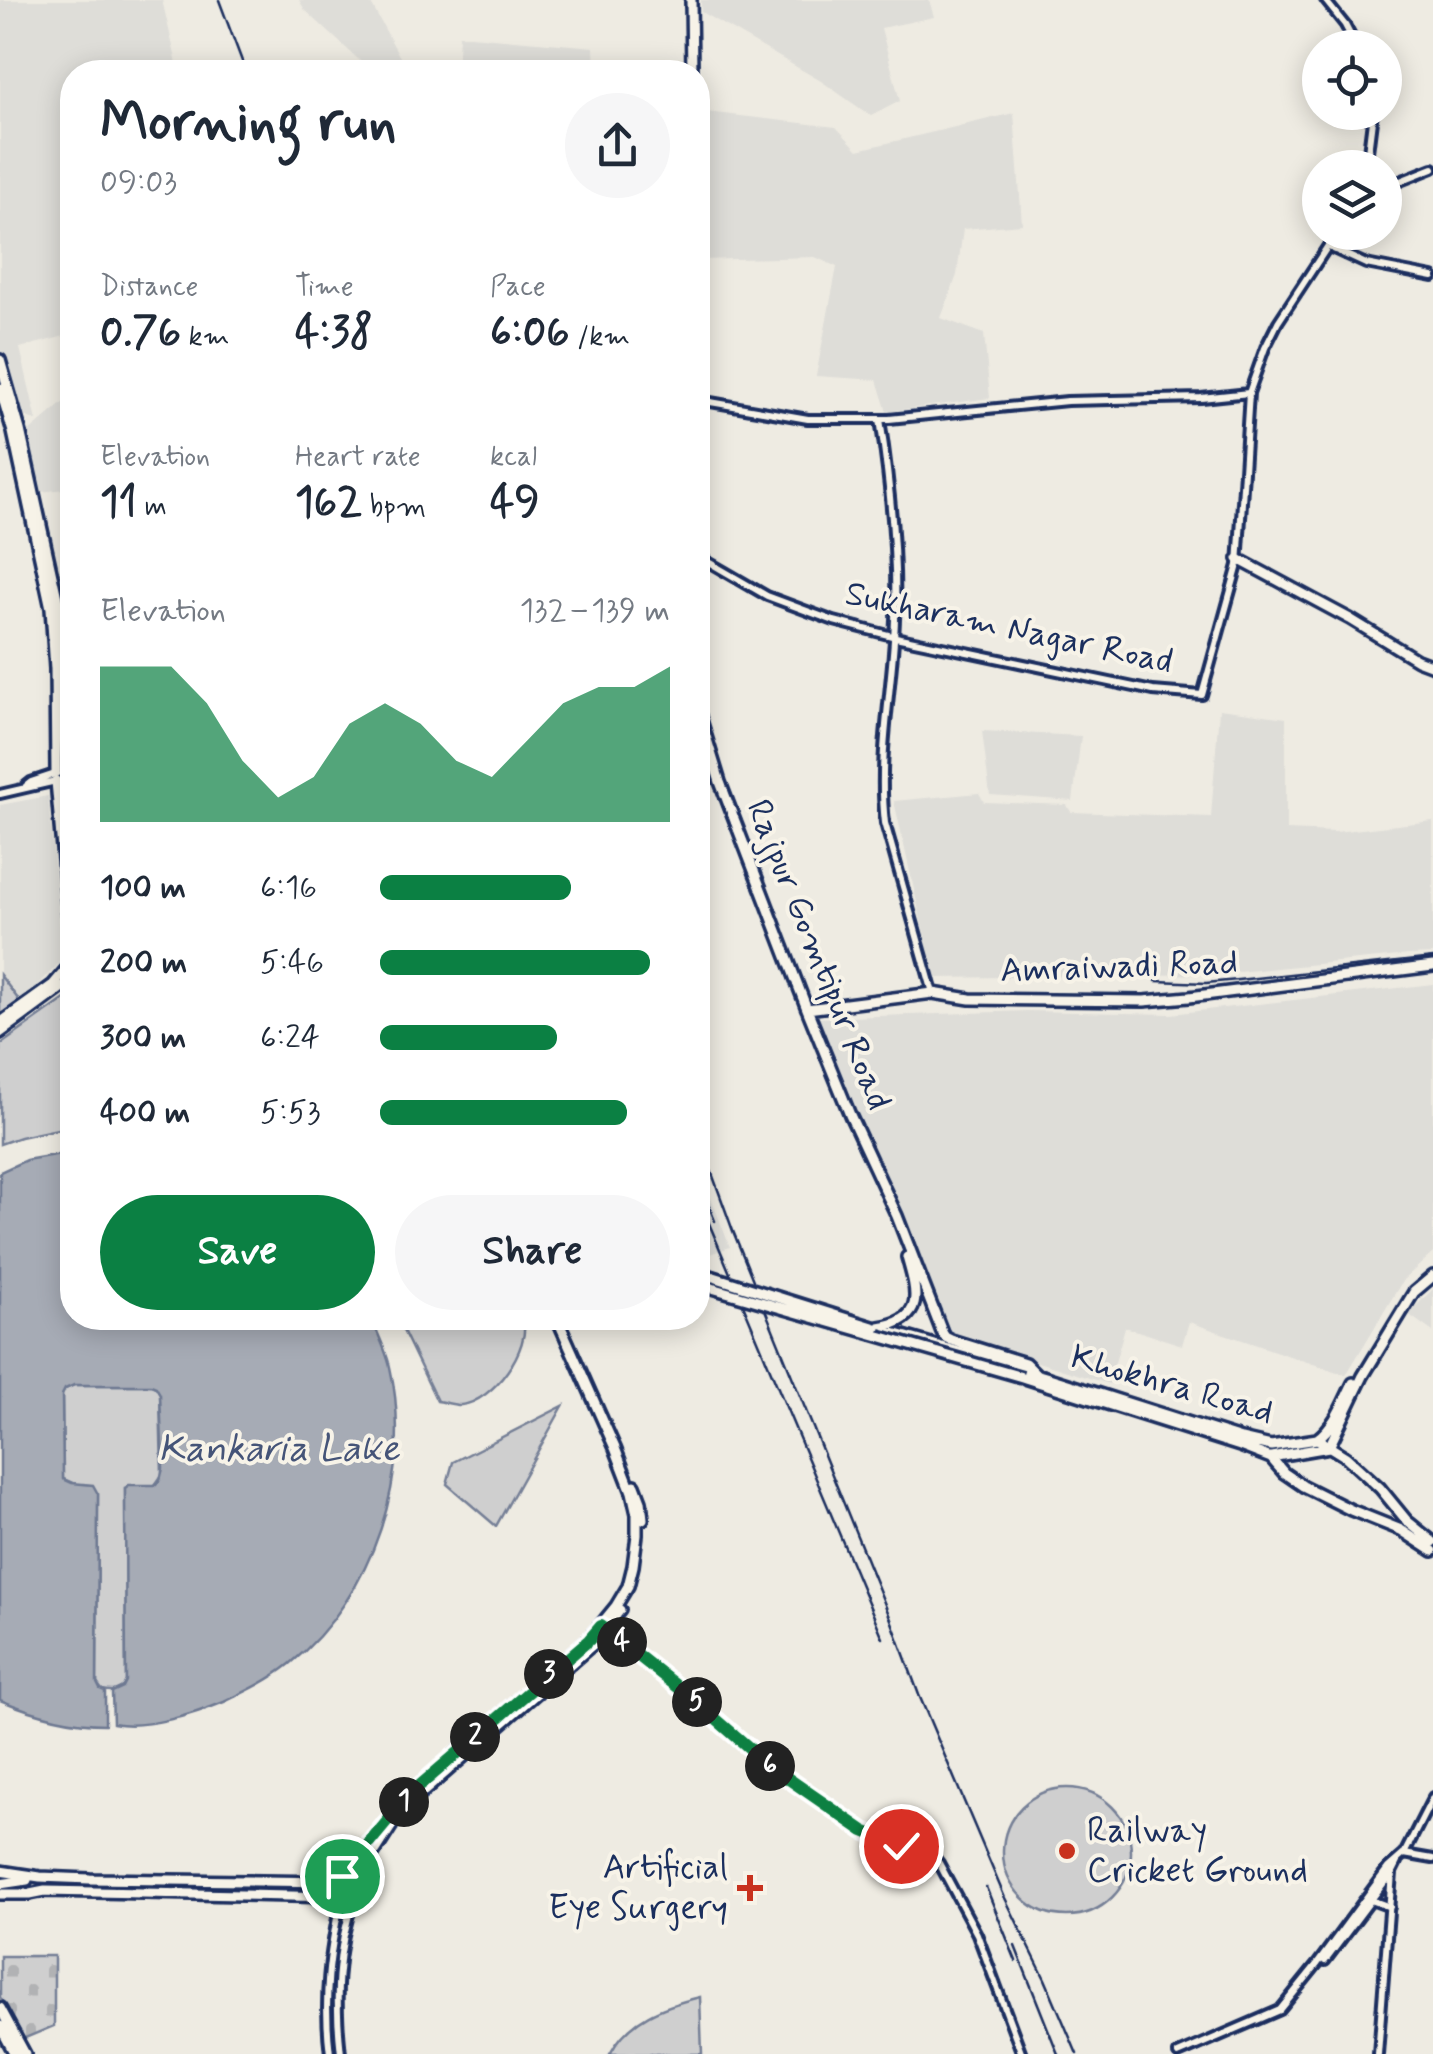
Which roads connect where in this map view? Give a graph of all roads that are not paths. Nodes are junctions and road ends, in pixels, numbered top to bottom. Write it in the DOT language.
graph roads {
  1 [pos="691,0"];
  2 [pos="1325,0"];
  3 [pos="1348,30"];
  4 [pos="692,60"];
  5 [pos="1433,168"];
  6 [pos="1402,180"];
  7 [pos="1326,250"];
  8 [pos="1337,250"];
  9 [pos="1433,277"];
  10 [pos="0,360"];
  11 [pos="0,388"];
  12 [pos="1249,393"];
  13 [pos="710,402"];
  14 [pos="880,419"];
  15 [pos="1238,559"];
  16 [pos="710,563"];
  17 [pos="56,622"];
  18 [pos="895,637"];
  19 [pos="1433,666"];
  20 [pos="710,749"];
  21 [pos="60,776"];
  22 [pos="0,794"];
  23 [pos="1433,966"];
  24 [pos="60,978"];
  25 [pos="60,989"];
  26 [pos="933,993"];
  27 [pos="807,1008"];
  28 [pos="0,1023"];
  29 [pos="0,1034"];
  30 [pos="897,1216"];
  31 [pos="1433,1273"];
  32 [pos="710,1276"];
  33 [pos="710,1287"];
  34 [pos="876,1328"];
  35 [pos="565,1330"];
  36 [pos="1023,1374"];
  37 [pos="1040,1379"];
  38 [pos="1340,1424"];
  39 [pos="1317,1439"];
  40 [pos="1271,1446"];
  41 [pos="1329,1447"];
  42 [pos="1346,1457"];
  43 [pos="1271,1458"];
  44 [pos="1404,1525"];
  45 [pos="1433,1542"];
  46 [pos="1433,1551"];
  47 [pos="603,1628"];
  48 [pos="1433,1797"];
  49 [pos="1400,1857"];
  50 [pos="1433,1859"];
  51 [pos="0,1871"];
  52 [pos="1392,1872"];
  53 [pos="45,1877"];
  54 [pos="339,1879"];
  55 [pos="357,1880"];
  56 [pos="0,1884"];
  57 [pos="50,1892"];
  58 [pos="0,1894"];
  59 [pos="339,1898"];
  60 [pos="354,1899"];
  61 [pos="1372,1900"];
  62 [pos="1390,1908"];
  63 [pos="1320,1964"];
  64 [pos="0,2008"];
  65 [pos="0,2026"];
  66 [pos="15,2054"];
  67 [pos="25,2054"];
  68 [pos="330,2054"];
  69 [pos="341,2054"];
  70 [pos="1022,2054"];
  71 [pos="1178,2054"];
  72 [pos="1188,2054"];
  73 [pos="1378,2054"];
  1 -- 4 [label="main road"];
  2 -- 3 [label="street"];
  5 -- 6 [label="street"];
  7 -- 12 [label="street"];
  8 -- 9 [label="street"];
  10 -- 17 [label="main road"];
  11 -- 17 [label="main road"];
  12 -- 14 [label="street"];
  12 -- 15 [label="street"];
  13 -- 14 [label="street"];
  14 -- 18 [label="street"];
  15 -- 18 [label="street, Sukharam Nagar Road"];
  15 -- 19 [label="main road"];
  16 -- 18 [label="street, Sukharam Nagar Road"];
  17 -- 21 [label="main road"];
  18 -- 26 [label="street"];
  20 -- 27 [label="main road, Rajpur Gomtipur Road"];
  21 -- 22 [label="street"];
  23 -- 26 [label="main road, Amraiwadi Road"];
  24 -- 28 [label="main road"];
  25 -- 29 [label="main road"];
  26 -- 27 [label="main road, Amraiwadi Road"];
  27 -- 30 [label="main road, Rajpur Gomtipur Road"];
  30 -- 34 [label="main road"];
  30 -- 37 [label="main road"];
  31 -- 38 [label="main road"];
  31 -- 39 [label="main road"];
  32 -- 34 [label="main road, bridge"];
  33 -- 36 [label="main road, bridge"];
  34 -- 36 [label="main road, bridge"];
  35 -- 47 [label="main road"];
  36 -- 37 [label="main road, Khokhra Road"];
  37 -- 40 [label="main road, Khokhra Road"];
  37 -- 43 [label="main road, Khokhra Road"];
  38 -- 41 [label="main road"];
  38 -- 42 [label="main road"];
  39 -- 40 [label="main road, Khokhra Road"];
  39 -- 41 [label="main road, Khokhra Road"];
  40 -- 43 [label="main road"];
  41 -- 42 [label="main road, Khokhra Road"];
  41 -- 43 [label="main road"];
  42 -- 44 [label="main road, Khokhra Road"];
  43 -- 44 [label="main road, Khokhra Road"];
  44 -- 45 [label="main road, Khokhra Road"];
  44 -- 46 [label="main road, Khokhra Road"];
  47 -- 54 [label="main road"];
  47 -- 55 [label="main road"];
  47 -- 70 [label="street"];
  48 -- 49 [label="street"];
  49 -- 50 [label="street"];
  49 -- 52 [label="street"];
  49 -- 63 [label="street"];
  51 -- 53 [label="main road"];
  52 -- 61 [label="street"];
  52 -- 62 [label="street"];
  53 -- 54 [label="main road"];
  53 -- 56 [label="main road"];
  53 -- 57 [label="main road"];
  54 -- 55 [label="main road"];
  54 -- 59 [label="main road"];
  55 -- 60 [label="main road"];
  57 -- 58 [label="main road"];
  57 -- 59 [label="main road"];
  59 -- 60 [label="main road"];
  59 -- 68 [label="street"];
  60 -- 69 [label="street"];
  61 -- 62 [label="street"];
  61 -- 63 [label="street"];
  62 -- 73 [label="street"];
  63 -- 71 [label="street"];
  63 -- 72 [label="street"];
  64 -- 67 [label="main road"];
  65 -- 66 [label="main road"];
}
